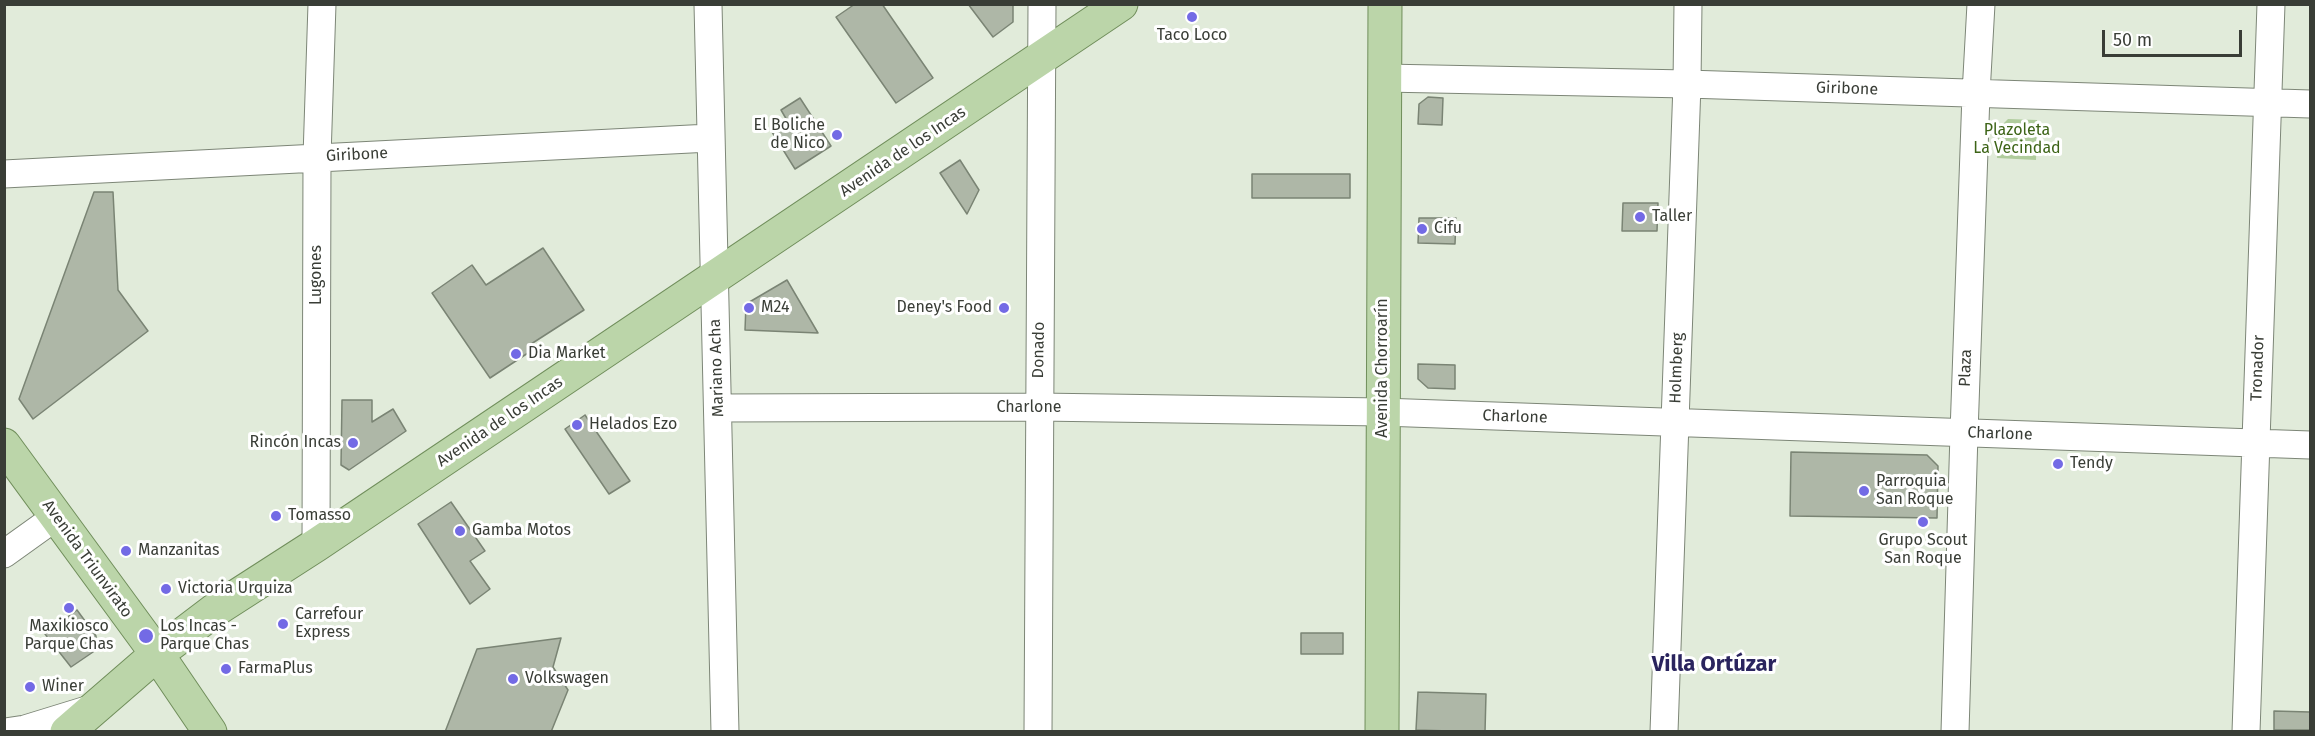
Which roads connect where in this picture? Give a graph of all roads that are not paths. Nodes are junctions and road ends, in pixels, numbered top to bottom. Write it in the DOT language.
graph roads {
  1 [pos="322,4"];
  2 [pos="708,4"];
  3 [pos="1042,4"];
  4 [pos="1121,4"];
  5 [pos="1385,4"];
  6 [pos="1688,4"];
  7 [pos="1981,4"];
  8 [pos="2271,4"];
  9 [pos="1042,59"];
  10 [pos="1384,78"];
  11 [pos="1687,84"];
  12 [pos="1976,94"];
  13 [pos="2267,101"];
  14 [pos="2310,104"];
  15 [pos="710,138"];
  16 [pos="317,157"];
  17 [pos="4,174"];
  18 [pos="714,278"];
  19 [pos="1038,407"];
  20 [pos="718,408"];
  21 [pos="1382,412"];
  22 [pos="1674,422"];
  23 [pos="1964,433"];
  24 [pos="2255,443"];
  25 [pos="4,445"];
  26 [pos="2310,445"];
  27 [pos="57,516"];
  28 [pos="316,545"];
  29 [pos="4,554"];
  30 [pos="157,654"];
  31 [pos="91,709"];
  32 [pos="5,732"];
  33 [pos="68,732"];
  34 [pos="210,732"];
  35 [pos="725,732"];
  36 [pos="1038,732"];
  37 [pos="1382,732"];
  38 [pos="1664,732"];
  39 [pos="1955,732"];
  40 [pos="2246,732"];
  1 -- 16 [label="street, Lugones"];
  2 -- 15 [label="street, Mariano Acha"];
  3 -- 9 [label="street, Donado"];
  4 -- 9 [label="main road, Avenida de los Incas"];
  5 -- 10 [label="main road, Avenida Chorroarín"];
  6 -- 11 [label="street, Holmberg"];
  7 -- 12 [label="street, Plaza"];
  8 -- 13 [label="street, Tronador"];
  9 -- 18 [label="main road, Avenida de los Incas"];
  9 -- 19 [label="street, Donado"];
  10 -- 11 [label="street, Giribone"];
  10 -- 21 [label="main road, Avenida Chorroarín"];
  11 -- 12 [label="street, Giribone"];
  11 -- 22 [label="street, Holmberg"];
  12 -- 13 [label="street, Giribone"];
  12 -- 23 [label="street, Plaza"];
  13 -- 14 [label="street, Giribone"];
  13 -- 24 [label="street, Tronador"];
  15 -- 16 [label="street, Giribone"];
  15 -- 18 [label="street, Mariano Acha"];
  16 -- 17 [label="street, Giribone"];
  16 -- 28 [label="street, Lugones"];
  18 -- 20 [label="street, Mariano Acha"];
  18 -- 28 [label="main road, Avenida de los Incas"];
  19 -- 20 [label="street, Charlone"];
  19 -- 21 [label="street, Charlone"];
  19 -- 36 [label="street, Donado"];
  20 -- 35 [label="street, Mariano Acha"];
  21 -- 22 [label="street, Charlone"];
  21 -- 37 [label="main road, Avenida Chorroarín"];
  22 -- 23 [label="street, Charlone"];
  22 -- 38 [label="street, Holmberg"];
  23 -- 24 [label="street, Charlone"];
  23 -- 39 [label="street, Plaza"];
  24 -- 26 [label="street, Charlone"];
  24 -- 40 [label="street, Tronador"];
  25 -- 27 [label="main road, Avenida Triunvirato"];
  27 -- 29 [label="street"];
  27 -- 30 [label="main road, Avenida Triunvirato"];
  28 -- 30 [label="main road, Avenida de los Incas"];
  30 -- 31 [label="main road, Avenida de los Incas"];
  30 -- 34 [label="main road, Avenida Triunvirato"];
  31 -- 32 [label="street"];
  31 -- 33 [label="main road, Avenida de los Incas"];
}
